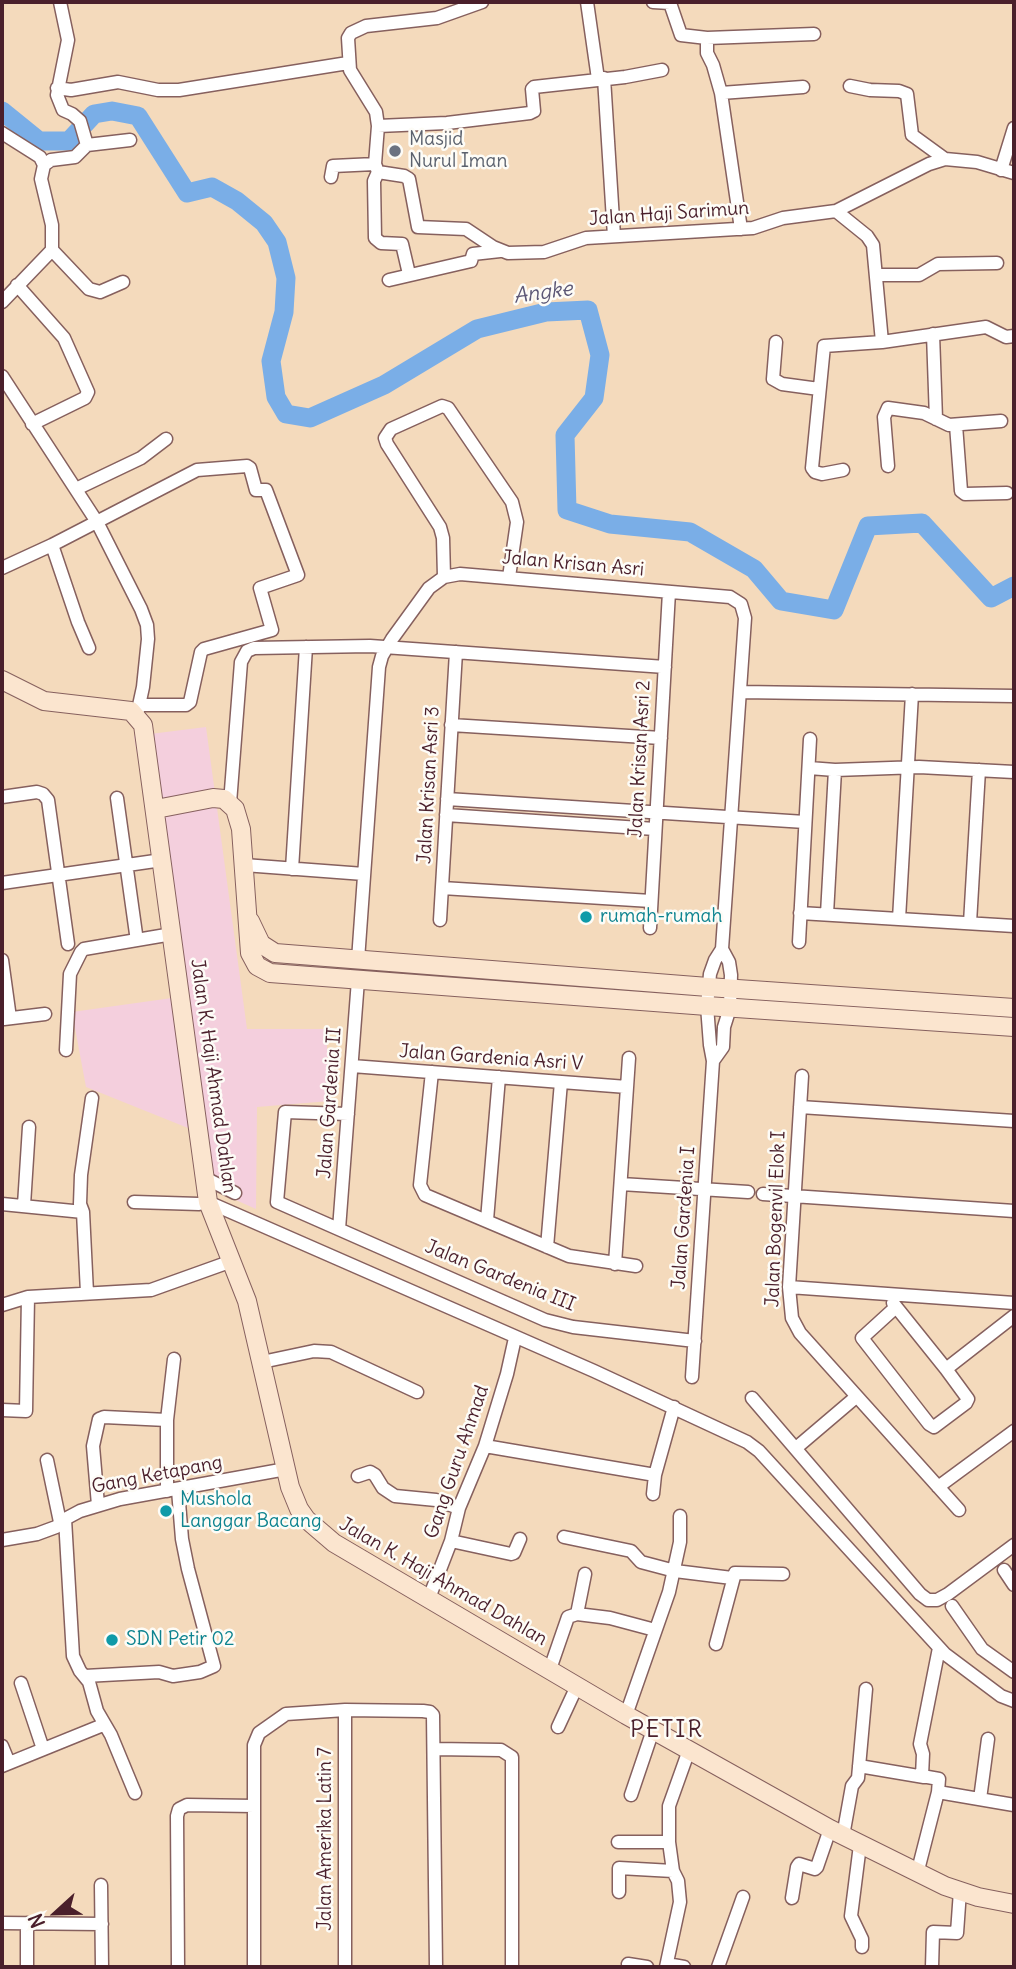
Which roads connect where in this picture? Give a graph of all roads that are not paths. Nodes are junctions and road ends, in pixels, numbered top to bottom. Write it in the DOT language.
graph roads {
  1 [pos="60,2"];
  2 [pos="482,2"];
  3 [pos="587,2"];
  4 [pos="653,2"];
  5 [pos="814,34"];
  6 [pos="707,38"];
  7 [pos="348,63"];
  8 [pos="662,70"];
  9 [pos="601,78"];
  10 [pos="850,86"];
  11 [pos="803,87"];
  12 [pos="721,93"];
  13 [pos="59,100"];
  14 [pos="378,126"];
  15 [pos="1014,128"];
  16 [pos="2,133"];
  17 [pos="86,140"];
  18 [pos="130,140"];
  19 [pos="945,159"];
  20 [pos="44,165"];
  21 [pos="377,168"];
  22 [pos="1008,172"];
  23 [pos="331,177"];
  24 [pos="836,211"];
  25 [pos="741,229"];
  26 [pos="614,236"];
  27 [pos="52,250"];
  28 [pos="500,251"];
  29 [pos="997,263"];
  30 [pos="409,274"];
  31 [pos="877,275"];
  32 [pos="389,279"];
  33 [pos="123,282"];
  34 [pos="17,285"];
  35 [pos="2,302"];
  36 [pos="933,334"];
  37 [pos="1014,336"];
  38 [pos="776,342"];
  39 [pos="882,342"];
  40 [pos="2,376"];
  41 [pos="819,389"];
  42 [pos="936,419"];
  43 [pos="1001,421"];
  44 [pos="32,424"];
  45 [pos="957,425"];
  46 [pos="166,439"];
  47 [pos="888,466"];
  48 [pos="843,470"];
  49 [pos="76,489"];
  50 [pos="1007,493"];
  51 [pos="97,523"];
  52 [pos="52,545"];
  53 [pos="2,568"];
  54 [pos="444,577"];
  55 [pos="509,577"];
  56 [pos="669,592"];
  57 [pos="306,647"];
  58 [pos="387,647"];
  59 [pos="89,648"];
  60 [pos="456,652"];
  61 [pos="665,667"];
  62 [pos="2,680"];
  63 [pos="741,692"];
  64 [pos="912,694"];
  65 [pos="1014,696"];
  66 [pos="138,710"];
  67 [pos="452,725"];
  68 [pos="661,738"];
  69 [pos="810,740"];
  70 [pos="907,767"];
  71 [pos="809,768"];
  72 [pos="835,770"];
  73 [pos="979,770"];
  74 [pos="1014,772"];
  75 [pos="2,797"];
  76 [pos="117,798"];
  77 [pos="447,799"];
  78 [pos="230,803"];
  79 [pos="156,808"];
  80 [pos="656,812"];
  81 [pos="446,815"];
  82 [pos="732,817"];
  83 [pos="806,822"];
  84 [pos="655,829"];
  85 [pos="156,861"];
  86 [pos="126,865"];
  87 [pos="244,865"];
  88 [pos="292,869"];
  89 [pos="364,874"];
  90 [pos="59,875"];
  91 [pos="2,883"];
  92 [pos="442,888"];
  93 [pos="651,901"];
  94 [pos="800,912"];
  95 [pos="827,914"];
  96 [pos="248,918"];
  97 [pos="899,919"];
  98 [pos="440,920"];
  99 [pos="970,923"];
  100 [pos="1014,926"];
  101 [pos="650,928"];
  102 [pos="136,934"];
  103 [pos="166,935"];
  104 [pos="799,942"];
  105 [pos="68,944"];
  106 [pos="722,949"];
  107 [pos="2,960"];
  108 [pos="359,960"];
  109 [pos="359,980"];
  110 [pos="708,987"];
  111 [pos="731,989"];
  112 [pos="707,1006"];
  113 [pos="730,1008"];
  114 [pos="1014,1008"];
  115 [pos="45,1014"];
  116 [pos="6,1019"];
  117 [pos="710,1026"];
  118 [pos="724,1027"];
  119 [pos="1014,1027"];
  120 [pos="66,1050"];
  121 [pos="629,1058"];
  122 [pos="713,1061"];
  123 [pos="352,1066"];
  124 [pos="432,1072"];
  125 [pos="802,1076"];
  126 [pos="499,1077"];
  127 [pos="561,1082"];
  128 [pos="627,1087"];
  129 [pos="92,1098"];
  130 [pos="800,1107"];
  131 [pos="348,1114"];
  132 [pos="1014,1121"];
  133 [pos="29,1127"];
  134 [pos="621,1184"];
  135 [pos="705,1190"];
  136 [pos="207,1192"];
  137 [pos="748,1192"];
  138 [pos="235,1193"];
  139 [pos="764,1194"];
  140 [pos="795,1196"];
  141 [pos="134,1202"];
  142 [pos="2,1205"];
  143 [pos="24,1205"];
  144 [pos="1014,1211"];
  145 [pos="83,1212"];
  146 [pos="487,1220"];
  147 [pos="339,1229"];
  148 [pos="547,1247"];
  149 [pos="232,1261"];
  150 [pos="615,1264"];
  151 [pos="636,1266"];
  152 [pos="789,1287"];
  153 [pos="87,1293"];
  154 [pos="884,1293"];
  155 [pos="29,1297"];
  156 [pos="1014,1303"];
  157 [pos="2,1305"];
  158 [pos="896,1307"];
  159 [pos="1014,1316"];
  160 [pos="515,1338"];
  161 [pos="695,1341"];
  162 [pos="174,1359"];
  163 [pos="262,1362"];
  164 [pos="946,1369"];
  165 [pos="692,1377"];
  166 [pos="417,1392"];
  167 [pos="856,1397"];
  168 [pos="752,1398"];
  169 [pos="674,1407"];
  170 [pos="2,1410"];
  171 [pos="166,1420"];
  172 [pos="1014,1431"];
  173 [pos="485,1446"];
  174 [pos="796,1448"];
  175 [pos="47,1460"];
  176 [pos="286,1469"];
  177 [pos="654,1475"];
  178 [pos="358,1476"];
  179 [pos="938,1487"];
  180 [pos="173,1490"];
  181 [pos="653,1493"];
  182 [pos="98,1505"];
  183 [pos="459,1508"];
  184 [pos="959,1510"];
  185 [pos="680,1516"];
  186 [pos="63,1521"];
  187 [pos="564,1537"];
  188 [pos="520,1539"];
  189 [pos="2,1540"];
  190 [pos="450,1541"];
  191 [pos="1014,1545"];
  192 [pos="1004,1570"];
  193 [pos="675,1571"];
  194 [pos="585,1574"];
  195 [pos="783,1574"];
  196 [pos="732,1578"];
  197 [pos="1014,1585"];
  198 [pos="429,1598"];
  199 [pos="952,1606"];
  200 [pos="577,1614"];
  201 [pos="655,1630"];
  202 [pos="716,1644"];
  203 [pos="939,1648"];
  204 [pos="550,1668"];
  205 [pos="1014,1672"];
  206 [pos="85,1676"];
  207 [pos="21,1683"];
  208 [pos="578,1686"];
  209 [pos="866,1689"];
  210 [pos="1014,1701"];
  211 [pos="345,1710"];
  212 [pos="626,1715"];
  213 [pos="103,1725"];
  214 [pos="558,1727"];
  215 [pos="653,1730"];
  216 [pos="988,1739"];
  217 [pos="2,1746"];
  218 [pos="43,1749"];
  219 [pos="435,1749"];
  220 [pos="689,1750"];
  221 [pos="5,1764"];
  222 [pos="859,1766"];
  223 [pos="924,1777"];
  224 [pos="938,1792"];
  225 [pos="135,1793"];
  226 [pos="631,1795"];
  227 [pos="980,1799"];
  228 [pos="1014,1805"];
  229 [pos="254,1806"];
  230 [pos="836,1833"];
  231 [pos="618,1842"];
  232 [pos="668,1842"];
  233 [pos="860,1845"];
  234 [pos="673,1871"];
  235 [pos="917,1874"];
  236 [pos="101,1885"];
  237 [pos="960,1891"];
  238 [pos="619,1892"];
  239 [pos="743,1897"];
  240 [pos="792,1898"];
  241 [pos="1014,1904"];
  242 [pos="2,1923"];
  243 [pos="27,1923"];
  244 [pos="102,1924"];
  245 [pos="862,1947"];
  246 [pos="628,1965"];
  247 [pos="667,1966"];
  248 [pos="27,1967"];
  249 [pos="102,1967"];
  250 [pos="178,1967"];
  251 [pos="254,1967"];
  252 [pos="345,1967"];
  253 [pos="436,1967"];
  254 [pos="512,1967"];
  255 [pos="647,1967"];
  256 [pos="684,1967"];
  257 [pos="718,1967"];
  258 [pos="932,1967"];
  1 -- 13 [label="street"];
  2 -- 7 [label="street"];
  3 -- 9 [label="street"];
  4 -- 6 [label="street"];
  5 -- 6 [label="street"];
  6 -- 12 [label="street"];
  7 -- 13 [label="street"];
  7 -- 14 [label="street"];
  8 -- 9 [label="street"];
  9 -- 14 [label="street"];
  9 -- 26 [label="street"];
  10 -- 19 [label="street"];
  11 -- 12 [label="street"];
  12 -- 25 [label="street"];
  13 -- 17 [label="street"];
  14 -- 21 [label="street"];
  15 -- 22 [label="street"];
  16 -- 20 [label="street"];
  17 -- 18 [label="street"];
  17 -- 20 [label="street"];
  19 -- 22 [label="street"];
  19 -- 24 [label="street, Jalan Haji Sarimun"];
  20 -- 27 [label="street"];
  21 -- 23 [label="street"];
  21 -- 28 [label="street"];
  21 -- 30 [label="street"];
  24 -- 25 [label="street, Jalan Haji Sarimun"];
  24 -- 31 [label="street"];
  25 -- 26 [label="street, Jalan Haji Sarimun"];
  26 -- 28 [label="street, Jalan Haji Sarimun"];
  27 -- 33 [label="street"];
  27 -- 34 [label="street"];
  28 -- 30 [label="street"];
  29 -- 31 [label="street"];
  30 -- 32 [label="street"];
  31 -- 39 [label="street"];
  34 -- 35 [label="street"];
  34 -- 44 [label="street"];
  36 -- 37 [label="street"];
  36 -- 39 [label="street"];
  36 -- 42 [label="street"];
  38 -- 41 [label="street"];
  39 -- 41 [label="street"];
  40 -- 44 [label="street"];
  41 -- 48 [label="street"];
  42 -- 45 [label="street"];
  42 -- 47 [label="street"];
  43 -- 45 [label="street"];
  44 -- 49 [label="street"];
  45 -- 50 [label="street"];
  46 -- 49 [label="street"];
  49 -- 51 [label="street"];
  51 -- 52 [label="street"];
  51 -- 66 [label="street"];
  51 -- 66 [label="street"];
  52 -- 53 [label="street"];
  52 -- 59 [label="street"];
  54 -- 55 [label="street, Jalan Krisan Asri"];
  54 -- 55 [label="street"];
  54 -- 58 [label="street"];
  55 -- 56 [label="street, Jalan Krisan Asri"];
  56 -- 61 [label="street, Jalan Krisan Asri 2"];
  56 -- 63 [label="street, Jalan Krisan Asri"];
  57 -- 58 [label="street"];
  57 -- 78 [label="street"];
  57 -- 88 [label="street"];
  58 -- 60 [label="street"];
  58 -- 89 [label="street"];
  60 -- 61 [label="street"];
  60 -- 67 [label="street, Jalan Krisan Asri 3"];
  61 -- 68 [label="street, Jalan Krisan Asri 2"];
  62 -- 66 [label="street"];
  63 -- 64 [label="street"];
  63 -- 82 [label="street"];
  64 -- 65 [label="street"];
  64 -- 70 [label="street"];
  66 -- 79 [label="street, Jalan K. Haji Ahmad Dahlan"];
  67 -- 68 [label="street"];
  67 -- 77 [label="street, Jalan Krisan Asri 3"];
  68 -- 80 [label="street, Jalan Krisan Asri 2"];
  69 -- 71 [label="street"];
  70 -- 72 [label="street"];
  70 -- 73 [label="street"];
  70 -- 97 [label="street"];
  71 -- 72 [label="street"];
  71 -- 83 [label="street"];
  72 -- 95 [label="street"];
  73 -- 74 [label="street"];
  73 -- 99 [label="street"];
  75 -- 90 [label="street"];
  76 -- 86 [label="street"];
  77 -- 80 [label="street"];
  77 -- 81 [label="street, Jalan Krisan Asri 3"];
  78 -- 79 [label="street"];
  78 -- 87 [label="street"];
  79 -- 85 [label="street, Jalan K. Haji Ahmad Dahlan"];
  80 -- 82 [label="street"];
  80 -- 84 [label="street, Jalan Krisan Asri 2"];
  81 -- 84 [label="street"];
  81 -- 92 [label="street, Jalan Krisan Asri 3"];
  82 -- 83 [label="street"];
  82 -- 106 [label="street"];
  83 -- 94 [label="street"];
  84 -- 93 [label="street, Jalan Krisan Asri 2"];
  85 -- 86 [label="street"];
  85 -- 103 [label="street, Jalan K. Haji Ahmad Dahlan"];
  86 -- 90 [label="street"];
  86 -- 102 [label="street"];
  87 -- 88 [label="street"];
  87 -- 96 [label="street"];
  88 -- 89 [label="street"];
  89 -- 108 [label="street"];
  90 -- 91 [label="street"];
  90 -- 105 [label="street"];
  92 -- 93 [label="street"];
  92 -- 98 [label="street, Jalan Krisan Asri 3"];
  93 -- 101 [label="street, Jalan Krisan Asri 2"];
  94 -- 95 [label="street"];
  94 -- 104 [label="street"];
  95 -- 97 [label="street"];
  96 -- 108 [label="street"];
  96 -- 109 [label="street"];
  97 -- 99 [label="street"];
  99 -- 100 [label="street"];
  103 -- 120 [label="street"];
  103 -- 136 [label="street, Jalan K. Haji Ahmad Dahlan"];
  106 -- 110 [label="street, Jalan Gardenia I"];
  106 -- 111 [label="street, Jalan Gardenia I"];
  107 -- 116 [label="street"];
  108 -- 109 [label="street"];
  108 -- 109 [label="street"];
  108 -- 110 [label="street"];
  109 -- 112 [label="street"];
  109 -- 123 [label="street, Jalan Gardenia II"];
  110 -- 111 [label="street"];
  110 -- 112 [label="street, Jalan Gardenia I"];
  111 -- 113 [label="street, Jalan Gardenia I"];
  111 -- 114 [label="street"];
  112 -- 113 [label="street"];
  112 -- 117 [label="street, Jalan Gardenia I"];
  113 -- 118 [label="street, Jalan Gardenia I"];
  113 -- 119 [label="street"];
  115 -- 116 [label="street"];
  117 -- 118 [label="street"];
  117 -- 122 [label="street, Jalan Gardenia I"];
  118 -- 122 [label="street, Jalan Gardenia I"];
  121 -- 128 [label="street"];
  122 -- 135 [label="street, Jalan Gardenia I"];
  123 -- 124 [label="street, Jalan Gardenia Asri V"];
  123 -- 131 [label="street, Jalan Gardenia II"];
  124 -- 126 [label="street, Jalan Gardenia Asri V"];
  124 -- 146 [label="street"];
  125 -- 130 [label="street, Jalan Bogenvil Elok I"];
  126 -- 127 [label="street, Jalan Gardenia Asri V"];
  126 -- 146 [label="street"];
  127 -- 128 [label="street, Jalan Gardenia Asri V"];
  127 -- 148 [label="street"];
  128 -- 134 [label="street"];
  129 -- 145 [label="street"];
  130 -- 132 [label="street"];
  130 -- 140 [label="street, Jalan Bogenvil Elok I"];
  131 -- 147 [label="street, Jalan Gardenia II"];
  131 -- 147 [label="street, Jalan Gardenia III"];
  133 -- 143 [label="street"];
  134 -- 135 [label="street"];
  134 -- 150 [label="street"];
  135 -- 137 [label="street"];
  135 -- 161 [label="street, Jalan Gardenia I"];
  136 -- 138 [label="street"];
  136 -- 141 [label="street"];
  136 -- 149 [label="street, Jalan K. Haji Ahmad Dahlan"];
  136 -- 160 [label="street"];
  139 -- 140 [label="street"];
  140 -- 144 [label="street"];
  140 -- 152 [label="street, Jalan Bogenvil Elok I"];
  142 -- 143 [label="street"];
  143 -- 145 [label="street"];
  145 -- 153 [label="street"];
  146 -- 148 [label="street"];
  147 -- 161 [label="street, Jalan Gardenia III"];
  148 -- 150 [label="street"];
  149 -- 153 [label="street"];
  149 -- 163 [label="street, Jalan K. Haji Ahmad Dahlan"];
  150 -- 151 [label="street"];
  152 -- 154 [label="street"];
  152 -- 167 [label="street, Jalan Bogenvil Elok I"];
  153 -- 155 [label="street"];
  154 -- 156 [label="street"];
  154 -- 158 [label="street"];
  155 -- 157 [label="street"];
  155 -- 170 [label="street"];
  158 -- 164 [label="street"];
  158 -- 164 [label="street"];
  159 -- 164 [label="street"];
  160 -- 169 [label="street"];
  160 -- 173 [label="street, Gang Guru Ahmad"];
  161 -- 165 [label="street, Jalan Gardenia I"];
  162 -- 171 [label="street"];
  163 -- 166 [label="street"];
  163 -- 176 [label="street, Jalan K. Haji Ahmad Dahlan"];
  167 -- 174 [label="street"];
  167 -- 179 [label="street, Jalan Bogenvil Elok I"];
  168 -- 174 [label="street"];
  169 -- 177 [label="street"];
  169 -- 203 [label="street"];
  171 -- 180 [label="street"];
  171 -- 182 [label="street"];
  172 -- 179 [label="street"];
  173 -- 177 [label="street"];
  173 -- 183 [label="street, Gang Guru Ahmad"];
  174 -- 191 [label="street"];
  175 -- 186 [label="street"];
  176 -- 180 [label="street, Gang Ketapang"];
  176 -- 198 [label="street, Jalan K. Haji Ahmad Dahlan"];
  177 -- 181 [label="street"];
  178 -- 183 [label="street"];
  179 -- 184 [label="street, Jalan Bogenvil Elok I"];
  180 -- 182 [label="street, Gang Ketapang"];
  180 -- 206 [label="street"];
  182 -- 186 [label="street, Gang Ketapang"];
  183 -- 190 [label="street, Gang Guru Ahmad"];
  185 -- 193 [label="street"];
  186 -- 189 [label="street, Gang Ketapang"];
  186 -- 206 [label="street"];
  187 -- 193 [label="street"];
  188 -- 190 [label="street"];
  190 -- 198 [label="street, Gang Guru Ahmad"];
  192 -- 197 [label="street"];
  193 -- 196 [label="street"];
  193 -- 201 [label="street"];
  194 -- 200 [label="street"];
  195 -- 196 [label="street"];
  196 -- 202 [label="street"];
  198 -- 204 [label="street, Jalan K. Haji Ahmad Dahlan"];
  199 -- 205 [label="street"];
  200 -- 201 [label="street"];
  200 -- 204 [label="street"];
  201 -- 212 [label="street"];
  203 -- 210 [label="street"];
  203 -- 223 [label="street"];
  204 -- 208 [label="street, Jalan K. Haji Ahmad Dahlan"];
  206 -- 213 [label="street"];
  207 -- 218 [label="street"];
  208 -- 212 [label="street, Jalan K. Haji Ahmad Dahlan"];
  208 -- 214 [label="street"];
  209 -- 222 [label="street"];
  211 -- 219 [label="street"];
  211 -- 229 [label="street"];
  211 -- 252 [label="street, Jalan Amerika Latin 7"];
  212 -- 215 [label="street, Jalan K. Haji Ahmad Dahlan"];
  213 -- 218 [label="street"];
  213 -- 225 [label="street"];
  215 -- 220 [label="street, Jalan K. Haji Ahmad Dahlan"];
  215 -- 226 [label="street"];
  216 -- 227 [label="street"];
  217 -- 221 [label="street"];
  218 -- 221 [label="street"];
  219 -- 253 [label="street"];
  219 -- 254 [label="street"];
  220 -- 230 [label="street, Jalan K. Haji Ahmad Dahlan"];
  220 -- 232 [label="street"];
  222 -- 223 [label="street"];
  222 -- 230 [label="street"];
  223 -- 224 [label="street"];
  224 -- 227 [label="street"];
  224 -- 235 [label="street"];
  227 -- 228 [label="street"];
  229 -- 250 [label="street"];
  229 -- 251 [label="street"];
  230 -- 233 [label="street, Jalan K. Haji Ahmad Dahlan"];
  230 -- 240 [label="street"];
  231 -- 232 [label="street"];
  232 -- 234 [label="street"];
  233 -- 235 [label="street, Jalan K. Haji Ahmad Dahlan"];
  233 -- 245 [label="street"];
  234 -- 238 [label="street"];
  234 -- 247 [label="street"];
  235 -- 237 [label="street, Jalan K. Haji Ahmad Dahlan"];
  236 -- 244 [label="street"];
  237 -- 241 [label="street, Jalan K. Haji Ahmad Dahlan"];
  237 -- 258 [label="street"];
  239 -- 257 [label="street"];
  242 -- 243 [label="street"];
  243 -- 244 [label="street"];
  243 -- 248 [label="street"];
  244 -- 249 [label="street"];
  246 -- 255 [label="street"];
  247 -- 256 [label="street"];
}
